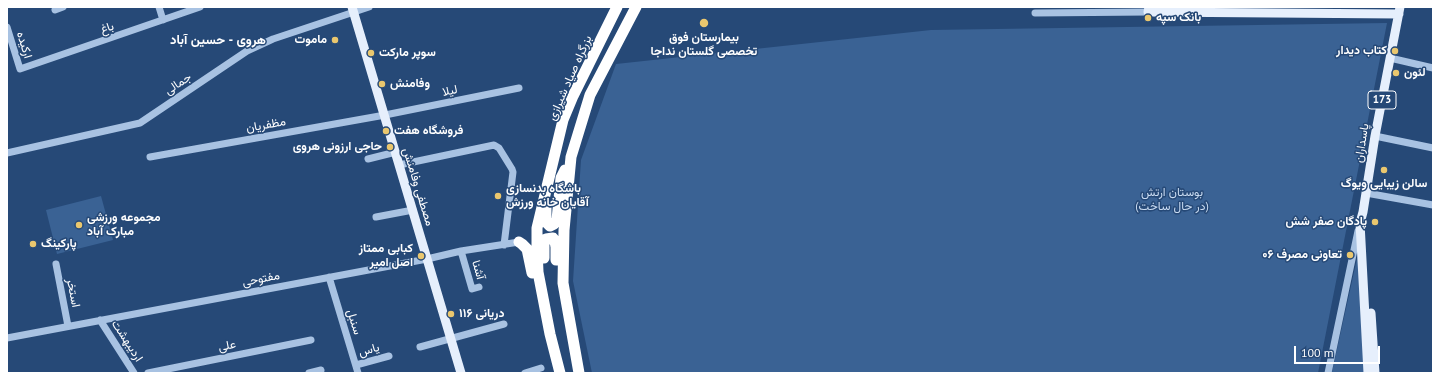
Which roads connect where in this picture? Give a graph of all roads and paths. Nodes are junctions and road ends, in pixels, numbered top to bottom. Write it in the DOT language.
graph roads {
  1 [pos="63,7"];
  2 [pos="159,7"];
  3 [pos="200,7"];
  4 [pos="369,7"];
  5 [pos="617,7"];
  6 [pos="636,7"];
  7 [pos="353,9"];
  8 [pos="1146,9"];
  9 [pos="54,10"];
  10 [pos="1400,11"];
  11 [pos="1035,13"];
  12 [pos="163,20"];
  13 [pos="7,27"];
  14 [pos="1390,58"];
  15 [pos="1433,68"];
  16 [pos="20,69"];
  17 [pos="519,88"];
  18 [pos="385,115"];
  19 [pos="1375,136"];
  20 [pos="1433,148"];
  21 [pos="396,152"];
  22 [pos="7,153"];
  23 [pos="150,157"];
  24 [pos="571,157"];
  25 [pos="368,159"];
  26 [pos="399,165"];
  27 [pos="550,170"];
  28 [pos="1366,193"];
  29 [pos="1433,205"];
  30 [pos="413,210"];
  31 [pos="1363,212"];
  32 [pos="376,217"];
  33 [pos="1360,223"];
  34 [pos="518,242"];
  35 [pos="504,245"];
  36 [pos="461,251"];
  37 [pos="428,259"];
  38 [pos="56,264"];
  39 [pos="329,277"];
  40 [pos="563,283"];
  41 [pos="479,287"];
  42 [pos="544,298"];
  43 [pos="100,320"];
  44 [pos="504,324"];
  45 [pos="68,326"];
  46 [pos="7,338"];
  47 [pos="451,338"];
  48 [pos="311,340"];
  49 [pos="420,347"];
  50 [pos="389,356"];
  51 [pos="356,365"];
  52 [pos="541,368"];
  53 [pos="321,370"];
  54 [pos="134,373"];
  55 [pos="148,373"];
  56 [pos="309,373"];
  57 [pos="358,373"];
  58 [pos="461,373"];
  59 [pos="525,373"];
  60 [pos="554,373"];
  61 [pos="560,373"];
  62 [pos="579,373"];
  63 [pos="1328,373"];
  64 [pos="1368,373"];
  65 [pos="1375,373"];
  1 -- 9 [label="street"];
  2 -- 12 [label="street"];
  3 -- 12 [label="street, باغ"];
  4 -- 7 [label="street, جمالی"];
  5 -- 27 [label="highway, بزرگراه صیاد شیرازی"];
  6 -- 24 [label="highway, بزرگراه صیاد شیرازی"];
  7 -- 18 [label="main road, مصطفی وفامنش"];
  7 -- 22 [label="street, جمالی"];
  8 -- 10 [label="main road"];
  8 -- 11 [label="street"];
  10 -- 14 [label="main road, پاسداران / 173"];
  12 -- 16 [label="street, باغ"];
  13 -- 16 [label="street, ارکیده"];
  14 -- 15 [label="street"];
  14 -- 19 [label="main road, پاسداران / 173"];
  17 -- 18 [label="street, لیلا"];
  18 -- 21 [label="main road, مصطفی وفامنش"];
  18 -- 23 [label="street, مظفریان"];
  19 -- 20 [label="street"];
  19 -- 28 [label="main road, پاسداران / 173"];
  21 -- 25 [label="street"];
  21 -- 26 [label="main road, مصطفی وفامنش"];
  24 -- 27 [label="highway"];
  24 -- 40 [label="highway, بزرگراه صیاد شیرازی"];
  26 -- 30 [label="main road, مصطفی وفامنش"];
  26 -- 35 [label="street"];
  27 -- 42 [label="highway, بزرگراه صیاد شیرازی"];
  28 -- 29 [label="street"];
  28 -- 31 [label="main road, پاسداران / 173"];
  30 -- 32 [label="street"];
  30 -- 37 [label="main road, مصطفی وفامنش"];
  31 -- 33 [label="main road, پاسداران / 173"];
  31 -- 65 [label="main road, پاسداران / 173"];
  33 -- 63 [label="street"];
  33 -- 64 [label="main road, پاسداران / 173"];
  34 -- 35 [label="street, مفتوحی"];
  34 -- 60 [label="highway"];
  35 -- 36 [label="street, مفتوحی"];
  36 -- 37 [label="street, مفتوحی"];
  36 -- 41 [label="street, آشنا"];
  37 -- 39 [label="street, مفتوحی"];
  37 -- 47 [label="main road, مصطفی وفامنش"];
  38 -- 45 [label="street, استخر"];
  39 -- 43 [label="street, مفتوحی"];
  39 -- 51 [label="street, سنبل"];
  40 -- 42 [label="highway"];
  40 -- 62 [label="highway, بزرگراه صیاد شیرازی"];
  42 -- 61 [label="highway, بزرگراه صیاد شیرازی"];
  43 -- 45 [label="street, مفتوحی"];
  43 -- 54 [label="street, اردیبهشت"];
  44 -- 47 [label="street"];
  45 -- 46 [label="street, مفتوحی"];
  47 -- 49 [label="street"];
  47 -- 58 [label="main road, مصطفی وفامنش"];
  48 -- 55 [label="street, علی"];
  50 -- 51 [label="street, یاس"];
  51 -- 57 [label="street, سنبل"];
  52 -- 59 [label="street"];
  53 -- 56 [label="street"];
}
